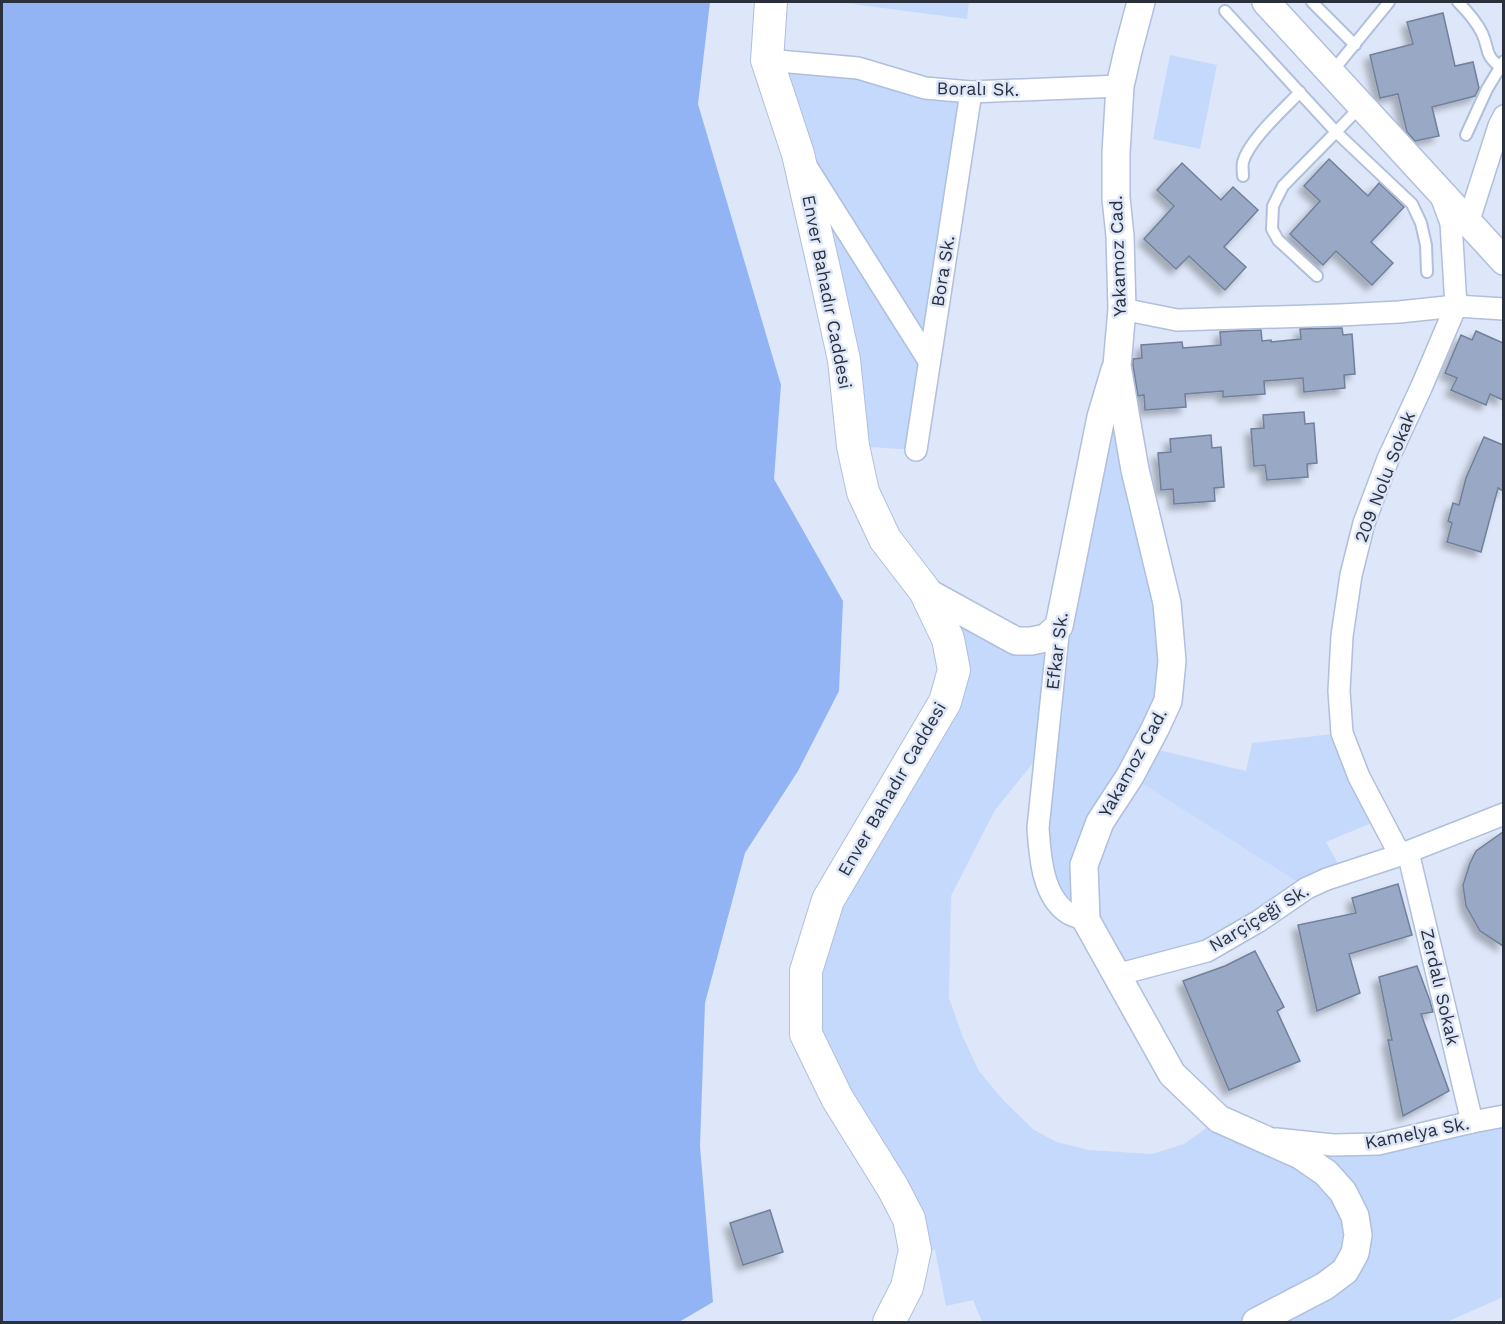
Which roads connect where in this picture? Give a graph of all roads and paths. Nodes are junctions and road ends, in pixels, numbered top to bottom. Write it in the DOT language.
graph roads {
  1 [pos="771,2"];
  2 [pos="1142,2"];
  3 [pos="1266,2"];
  4 [pos="1312,2"];
  5 [pos="1389,2"];
  6 [pos="1458,2"];
  7 [pos="1225,11"];
  8 [pos="1354,45"];
  9 [pos="767,60"];
  10 [pos="1502,64"];
  11 [pos="1331,73"];
  12 [pos="1120,86"];
  13 [pos="971,92"];
  14 [pos="1300,93"];
  15 [pos="1361,106"];
  16 [pos="1503,116"];
  17 [pos="1336,132"];
  18 [pos="1466,135"];
  19 [pos="798,154"];
  20 [pos="1243,176"];
  21 [pos="1440,192"];
  22 [pos="1472,210"];
  23 [pos="1503,261"];
  24 [pos="1428,272"];
  25 [pos="1317,276"];
  26 [pos="1456,306"];
  27 [pos="1122,309"];
  28 [pos="1503,309"];
  29 [pos="929,361"];
  30 [pos="1117,366"];
  31 [pos="915,450"];
  32 [pos="925,591"];
  33 [pos="1059,626"];
  34 [pos="1503,814"];
  35 [pos="1404,854"];
  36 [pos="1086,920"];
  37 [pos="1116,975"];
  38 [pos="1503,1116"];
  39 [pos="1472,1122"];
  40 [pos="1258,1137"];
  41 [pos="889,1323"];
  42 [pos="1256,1323"];
  1 -- 9 [label="main road, Enver Bahadır Caddesi"];
  2 -- 12 [label="street, Yakamoz Cad."];
  3 -- 11 [label="street"];
  4 -- 8 [label="lane"];
  5 -- 8 [label="lane"];
  6 -- 10 [label="lane"];
  7 -- 14 [label="lane"];
  8 -- 11 [label="lane"];
  9 -- 13 [label="street, Boralı Sk."];
  9 -- 19 [label="main road, Enver Bahadır Caddesi"];
  10 -- 18 [label="lane"];
  11 -- 15 [label="street"];
  12 -- 13 [label="street, Boralı Sk."];
  12 -- 27 [label="street, Yakamoz Cad."];
  13 -- 29 [label="street, Bora Sk."];
  14 -- 17 [label="lane"];
  14 -- 20 [label="lane"];
  15 -- 17 [label="lane"];
  15 -- 21 [label="street"];
  16 -- 22 [label="street"];
  17 -- 24 [label="lane"];
  17 -- 25 [label="lane"];
  19 -- 29 [label="street"];
  19 -- 32 [label="main road, Enver Bahadır Caddesi"];
  21 -- 22 [label="street"];
  21 -- 26 [label="street"];
  22 -- 23 [label="street"];
  26 -- 27 [label="street"];
  26 -- 28 [label="street"];
  26 -- 35 [label="street, 209 Nolu Sokak"];
  27 -- 30 [label="street, Yakamoz Cad."];
  29 -- 31 [label="street, Bora Sk."];
  30 -- 33 [label="street, Efkar Sk."];
  30 -- 36 [label="street, Yakamoz Cad."];
  32 -- 33 [label="street"];
  32 -- 41 [label="main road, Enver Bahadır Caddesi"];
  33 -- 36 [label="street, Efkar Sk."];
  34 -- 35 [label="street"];
  35 -- 37 [label="street, Narçiçeği Sk."];
  35 -- 39 [label="street, Zerdalı Sokak"];
  36 -- 37 [label="street, Yakamoz Cad."];
  37 -- 40 [label="street, Yakamoz Cad."];
  38 -- 39 [label="street, Kamelya Sk."];
  39 -- 40 [label="street, Kamelya Sk."];
  40 -- 42 [label="street, Yakamoz Cad."];
}
